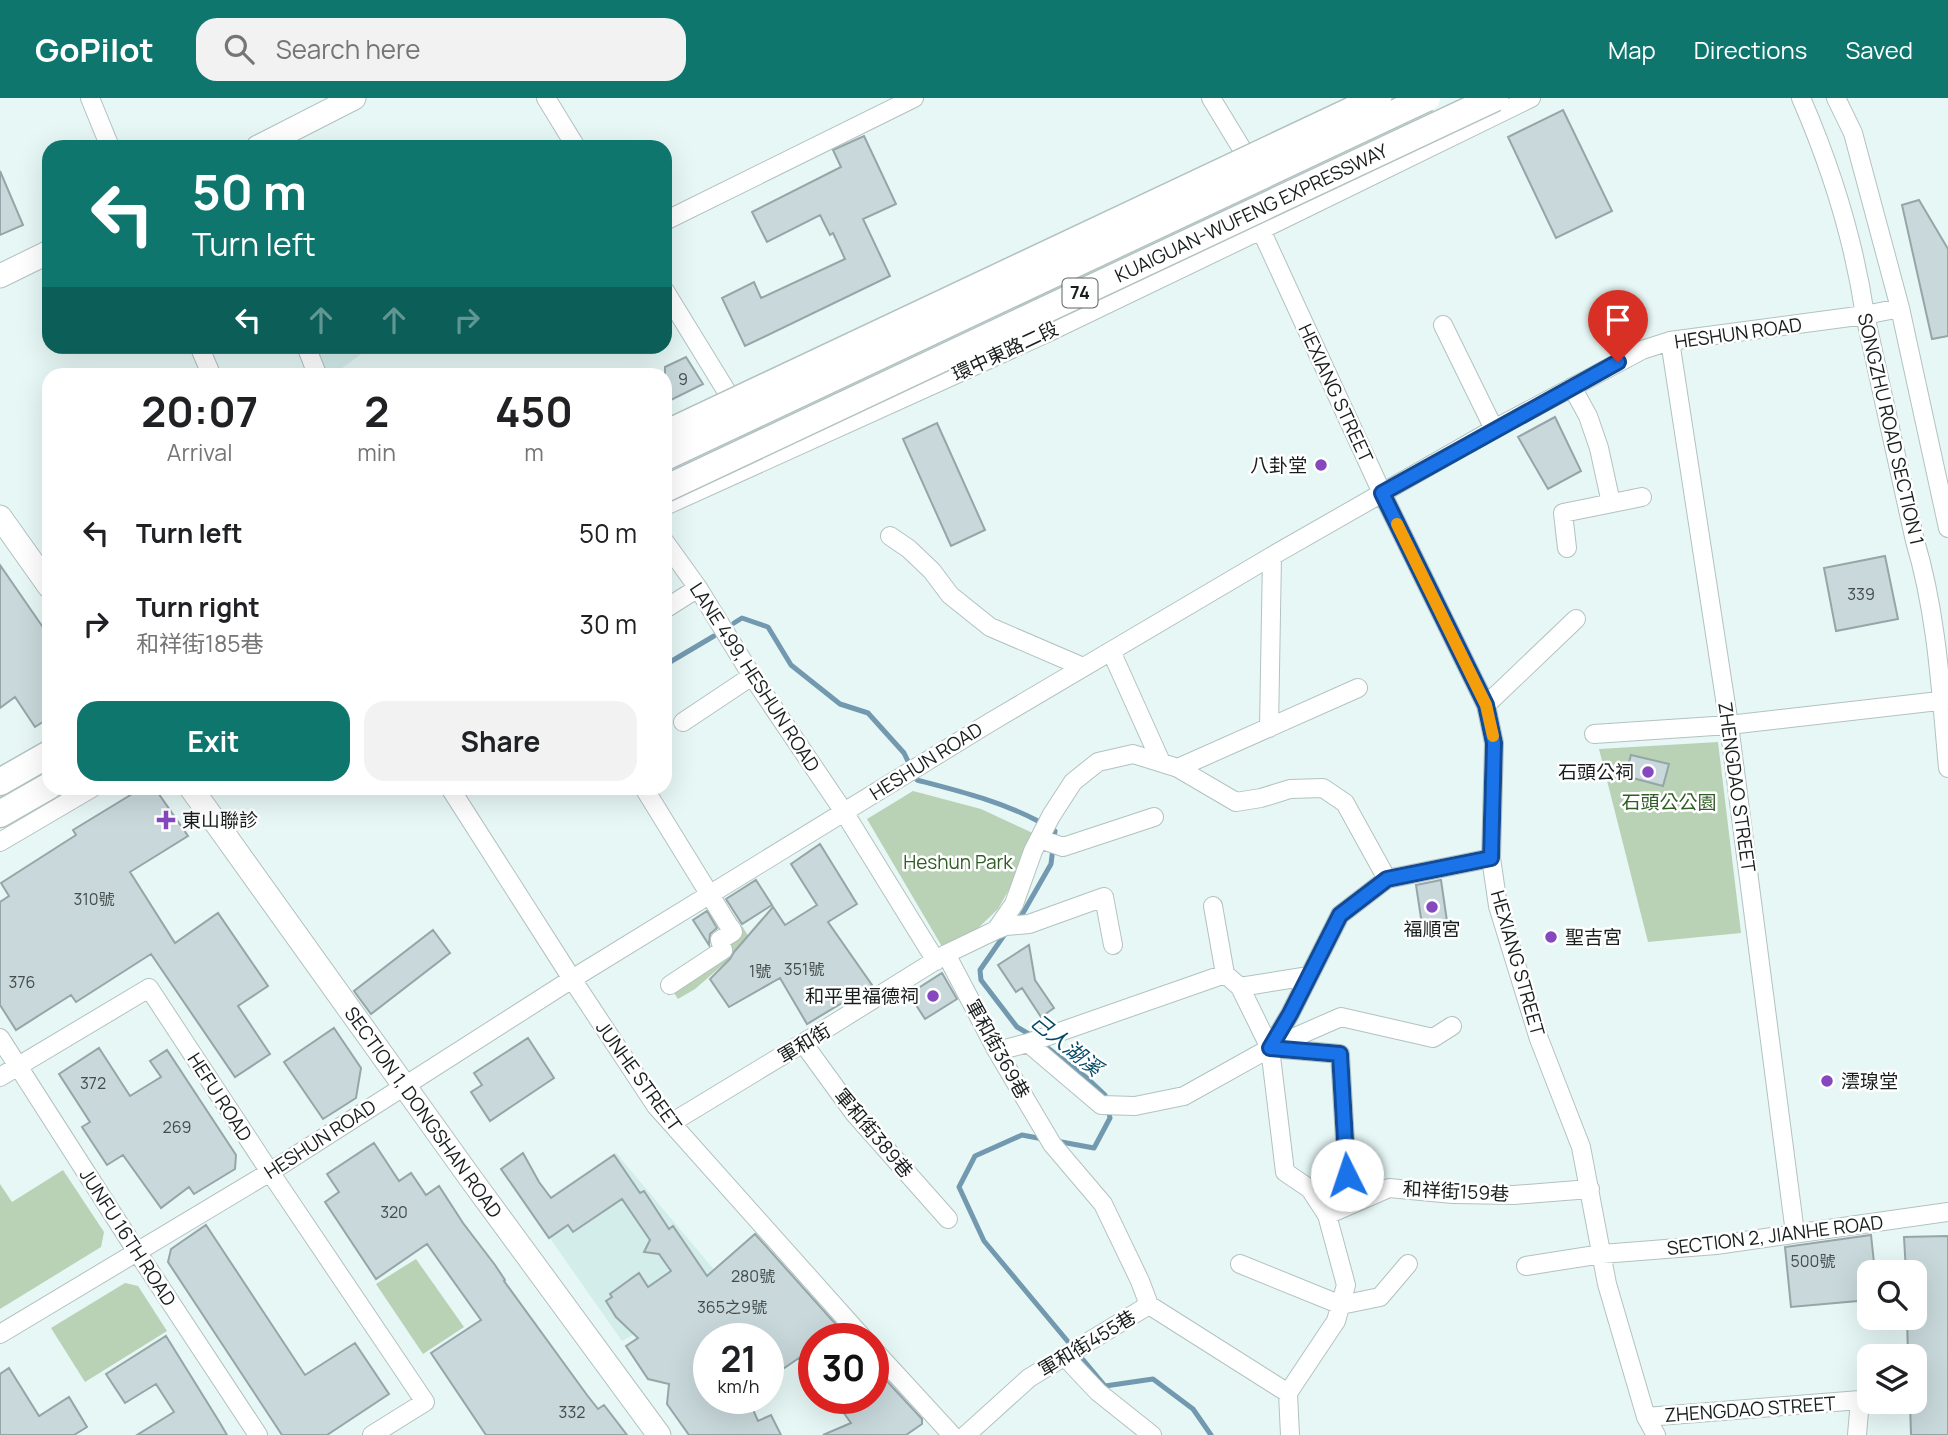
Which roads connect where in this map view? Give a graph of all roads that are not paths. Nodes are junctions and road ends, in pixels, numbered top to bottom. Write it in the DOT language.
graph roads {
  1 [pos="90,98"];
  2 [pos="354,98"];
  3 [pos="546,98"];
  4 [pos="914,98"];
  5 [pos="1211,98"];
  6 [pos="1378,98"];
  7 [pos="1403,98"];
  8 [pos="1427,98"];
  9 [pos="1495,98"];
  10 [pos="1531,98"];
  11 [pos="1801,98"];
  12 [pos="1836,98"];
  13 [pos="107,140"];
  14 [pos="278,140"];
  15 [pos="572,140"];
  16 [pos="1249,172"];
  17 [pos="672,218"];
  18 [pos="1261,230"];
  19 [pos="42,255"];
  20 [pos="0,276"];
  21 [pos="672,302"];
  22 [pos="1900,308"];
  23 [pos="1865,315"];
  24 [pos="1443,325"];
  25 [pos="1670,341"];
  26 [pos="1572,387"];
  27 [pos="739,410"];
  28 [pos="1494,429"];
  29 [pos="672,431"];
  30 [pos="672,442"];
  31 [pos="672,454"];
  32 [pos="768,459"];
  33 [pos="672,486"];
  34 [pos="1382,493"];
  35 [pos="1642,497"];
  36 [pos="672,503"];
  37 [pos="1611,503"];
  38 [pos="0,517"];
  39 [pos="1948,528"];
  40 [pos="890,536"];
  41 [pos="1567,548"];
  42 [pos="672,552"];
  43 [pos="1272,556"];
  44 [pos="42,576"];
  45 [pos="698,588"];
  46 [pos="672,605"];
  47 [pos="1576,619"];
  48 [pos="1111,651"];
  49 [pos="1083,667"];
  50 [pos="752,676"];
  51 [pos="1358,688"];
  52 [pos="1945,701"];
  53 [pos="1486,705"];
  54 [pos="683,722"];
  55 [pos="1729,725"];
  56 [pos="1269,728"];
  57 [pos="1594,734"];
  58 [pos="42,745"];
  59 [pos="42,758"];
  60 [pos="1170,765"];
  61 [pos="0,768"];
  62 [pos="1948,768"];
  63 [pos="0,782"];
  64 [pos="42,790"];
  65 [pos="80,795"];
  66 [pos="196,795"];
  67 [pos="454,795"];
  68 [pos="648,795"];
  69 [pos="844,812"];
  70 [pos="0,814"];
  71 [pos="1154,817"];
  72 [pos="1040,839"];
  73 [pos="0,842"];
  74 [pos="1491,858"];
  75 [pos="1387,879"];
  76 [pos="709,894"];
  77 [pos="1213,906"];
  78 [pos="1001,928"];
  79 [pos="1113,945"];
  80 [pos="941,957"];
  81 [pos="1225,974"];
  82 [pos="1309,975"];
  83 [pos="572,979"];
  84 [pos="670,985"];
  85 [pos="1240,987"];
  86 [pos="1452,1026"];
  87 [pos="0,1038"];
  88 [pos="1035,1040"];
  89 [pos="803,1044"];
  90 [pos="1270,1048"];
  91 [pos="997,1051"];
  92 [pos="18,1066"];
  93 [pos="0,1077"];
  94 [pos="404,1086"];
  95 [pos="671,1123"];
  96 [pos="270,1172"];
  97 [pos="1347,1175"];
  98 [pos="1590,1189"];
  99 [pos="1948,1212"];
  100 [pos="1327,1215"];
  101 [pos="948,1219"];
  102 [pos="1795,1233"];
  103 [pos="136,1251"];
  104 [pos="1602,1254"];
  105 [pos="1240,1264"];
  106 [pos="1408,1264"];
  107 [pos="1526,1266"];
  108 [pos="1149,1305"];
  109 [pos="1341,1305"];
  110 [pos="850,1323"];
  111 [pos="0,1334"];
  112 [pos="1076,1350"];
  113 [pos="889,1367"];
  114 [pos="1287,1393"];
  115 [pos="1646,1417"];
  116 [pos="947,1434"];
  117 [pos="258,1435"];
  118 [pos="372,1435"];
  119 [pos="659,1435"];
  120 [pos="966,1435"];
  121 [pos="1152,1435"];
  122 [pos="1290,1435"];
  123 [pos="1656,1435"];
  124 [pos="1857,1435"];
  1 -- 13 [label="street"];
  2 -- 14 [label="main road"];
  3 -- 15 [label="street"];
  4 -- 17 [label="street"];
  5 -- 16 [label="street, HEXIANG STREET"];
  6 -- 29 [label="highway, 74, bridge"];
  7 -- 16 [label="street"];
  8 -- 31 [label="highway, KUAIGUAN-WUFENG EXPRESSWAY / 74, bridge"];
  9 -- 33 [label="highway, KUAIGUAN-WUFENG EXPRESSWAY / 74, bridge"];
  10 -- 18 [label="street, 環中東路二段"];
  11 -- 23 [label="street, SONGZHU ROAD SECTION 1"];
  12 -- 22 [label="street, SONGZHU ROAD SECTION 1"];
  16 -- 18 [label="street, HEXIANG STREET"];
  16 -- 27 [label="street"];
  18 -- 32 [label="street, 環中東路二段"];
  18 -- 34 [label="street, HEXIANG STREET"];
  19 -- 20 [label="main road"];
  21 -- 27 [label="street"];
  22 -- 23 [label="street, HESHUN ROAD"];
  22 -- 39 [label="street, SONGZHU ROAD SECTION 1"];
  23 -- 25 [label="street, HESHUN ROAD"];
  23 -- 52 [label="street, SONGZHU ROAD SECTION 1"];
  24 -- 28 [label="street"];
  25 -- 26 [label="street, HESHUN ROAD"];
  25 -- 55 [label="street, ZHENGDAO STREET"];
  26 -- 28 [label="street, HESHUN ROAD"];
  26 -- 37 [label="street"];
  27 -- 30 [label="street"];
  27 -- 32 [label="street"];
  28 -- 34 [label="street, HESHUN ROAD"];
  32 -- 36 [label="street, 環中東路二段"];
  34 -- 43 [label="street, HESHUN ROAD"];
  34 -- 53 [label="street, HEXIANG STREET"];
  35 -- 37 [label="street"];
  37 -- 41 [label="street"];
  38 -- 44 [label="main road"];
  40 -- 49 [label="street"];
  42 -- 45 [label="street, LANE 499, HESHUN ROAD"];
  43 -- 48 [label="street, HESHUN ROAD"];
  43 -- 56 [label="street"];
  45 -- 46 [label="street"];
  45 -- 50 [label="street, LANE 499, HESHUN ROAD"];
  47 -- 53 [label="street"];
  48 -- 49 [label="street, HESHUN ROAD"];
  48 -- 60 [label="street"];
  49 -- 69 [label="street, HESHUN ROAD"];
  50 -- 54 [label="street"];
  50 -- 69 [label="street, LANE 499, HESHUN ROAD"];
  51 -- 56 [label="street"];
  52 -- 55 [label="street"];
  52 -- 62 [label="street, SONGZHU ROAD SECTION 1"];
  53 -- 74 [label="street, HEXIANG STREET"];
  55 -- 57 [label="street"];
  55 -- 102 [label="street, ZHENGDAO STREET"];
  56 -- 60 [label="street"];
  58 -- 61 [label="street"];
  59 -- 63 [label="highway"];
  60 -- 72 [label="street"];
  60 -- 75 [label="street"];
  64 -- 70 [label="highway"];
  65 -- 73 [label="street"];
  66 -- 94 [label="main road, SECTION 1, DONGSHAN ROAD"];
  67 -- 83 [label="street, JUNHE STREET"];
  68 -- 76 [label="street"];
  69 -- 76 [label="street, HESHUN ROAD"];
  69 -- 80 [label="street, LANE 499, HESHUN ROAD"];
  71 -- 72 [label="street"];
  72 -- 78 [label="street"];
  74 -- 75 [label="street"];
  74 -- 98 [label="street, HEXIANG STREET"];
  75 -- 82 [label="street"];
  76 -- 83 [label="street, HESHUN ROAD"];
  76 -- 84 [label="street"];
  77 -- 81 [label="street"];
  78 -- 79 [label="street"];
  78 -- 80 [label="street, 軍和街"];
  80 -- 89 [label="street, 軍和街"];
  80 -- 91 [label="street, 軍和街369巷"];
  81 -- 85 [label="street"];
  81 -- 88 [label="street"];
  82 -- 85 [label="street"];
  82 -- 90 [label="street"];
  83 -- 94 [label="street, HESHUN ROAD"];
  83 -- 95 [label="street, JUNHE STREET"];
  85 -- 90 [label="street"];
  86 -- 90 [label="street"];
  87 -- 92 [label="street, JUNFU 16TH ROAD"];
  88 -- 90 [label="street"];
  88 -- 91 [label="street"];
  89 -- 95 [label="street, 軍和街"];
  89 -- 101 [label="street, 軍和街389巷"];
  90 -- 97 [label="street"];
  90 -- 100 [label="street"];
  91 -- 108 [label="street, 軍和街369巷"];
  92 -- 93 [label="street, HEFU ROAD"];
  92 -- 96 [label="street, HEFU ROAD"];
  92 -- 103 [label="street, JUNFU 16TH ROAD"];
  94 -- 96 [label="street, HESHUN ROAD"];
  94 -- 119 [label="main road, SECTION 1, DONGSHAN ROAD"];
  95 -- 110 [label="street, JUNHE STREET"];
  96 -- 103 [label="street, HESHUN ROAD"];
  96 -- 118 [label="street, HEFU ROAD"];
  98 -- 100 [label="street, 和祥街159巷"];
  98 -- 104 [label="street, HEXIANG STREET"];
  99 -- 102 [label="street, SECTION 2, JIANHE ROAD"];
  100 -- 109 [label="street"];
  102 -- 104 [label="street, SECTION 2, JIANHE ROAD"];
  103 -- 111 [label="street, HESHUN ROAD"];
  103 -- 117 [label="street, JUNFU 16TH ROAD"];
  104 -- 107 [label="street, SECTION 2, JIANHE ROAD"];
  104 -- 115 [label="street, HEXIANG STREET"];
  105 -- 109 [label="street"];
  106 -- 109 [label="street"];
  108 -- 112 [label="street, 軍和街455巷"];
  108 -- 114 [label="street, 軍和街455巷"];
  109 -- 114 [label="street"];
  112 -- 120 [label="street, 軍和街455巷"];
  112 -- 121 [label="street"];
  113 -- 116 [label="street"];
  114 -- 122 [label="street"];
  115 -- 123 [label="street, HEXIANG STREET"];
  115 -- 124 [label="street, ZHENGDAO STREET"];
}
